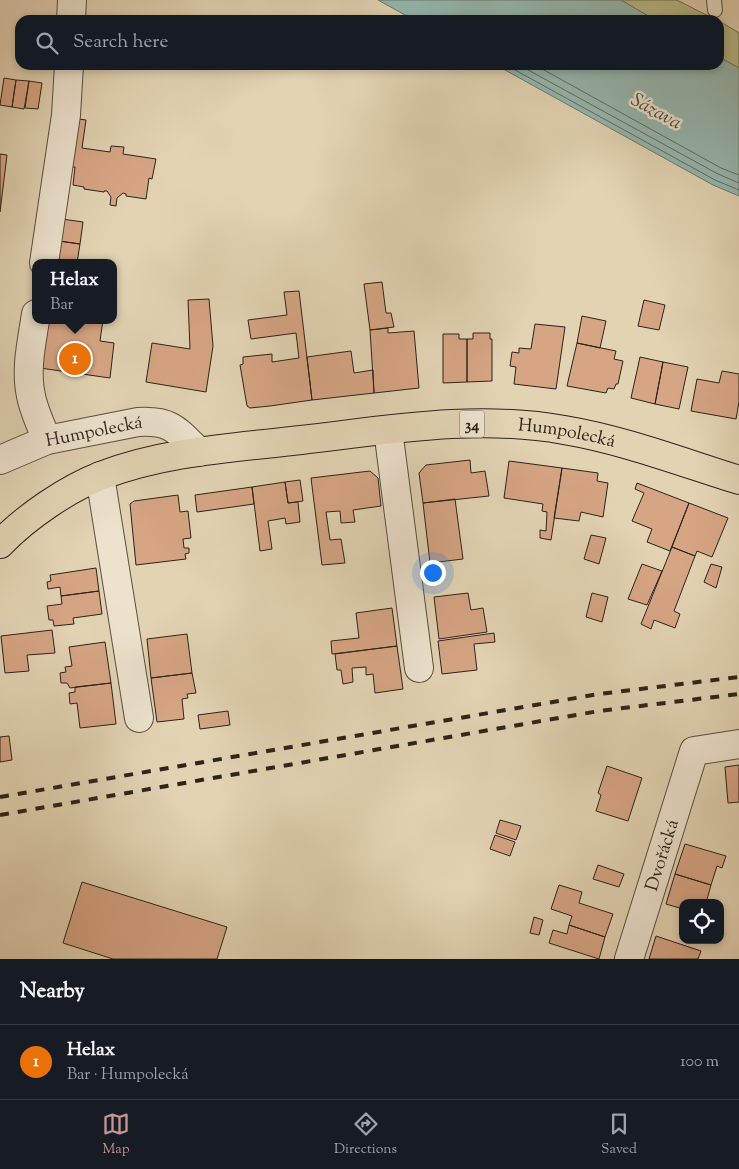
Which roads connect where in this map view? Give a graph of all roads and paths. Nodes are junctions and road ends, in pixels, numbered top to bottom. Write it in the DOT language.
graph roads {
  1 [pos="72,0"];
  2 [pos="71,15"];
  3 [pos="69,70"];
  4 [pos="45,259"];
  5 [pos="35,324"];
  6 [pos="388,430"];
  7 [pos="47,440"];
  8 [pos="199,452"];
  9 [pos="0,460"];
  10 [pos="100,476"];
  11 [pos="739,480"];
  12 [pos="0,544"];
  13 [pos="419,668"];
  14 [pos="138,718"];
  15 [pos="739,744"];
  16 [pos="629,959"];
  1 -- 2 [label="street"];
  3 -- 4 [label="street"];
  5 -- 7 [label="street, Humpolecká"];
  6 -- 8 [label="main road, Humpolecká / 34"];
  6 -- 11 [label="main road, Humpolecká / 34"];
  6 -- 13 [label="street"];
  7 -- 8 [label="street, Humpolecká"];
  7 -- 9 [label="street"];
  8 -- 10 [label="main road, Humpolecká / 34"];
  10 -- 12 [label="main road, Humpolecká / 34"];
  10 -- 14 [label="street"];
  15 -- 16 [label="street, Dvořácká"];
}
